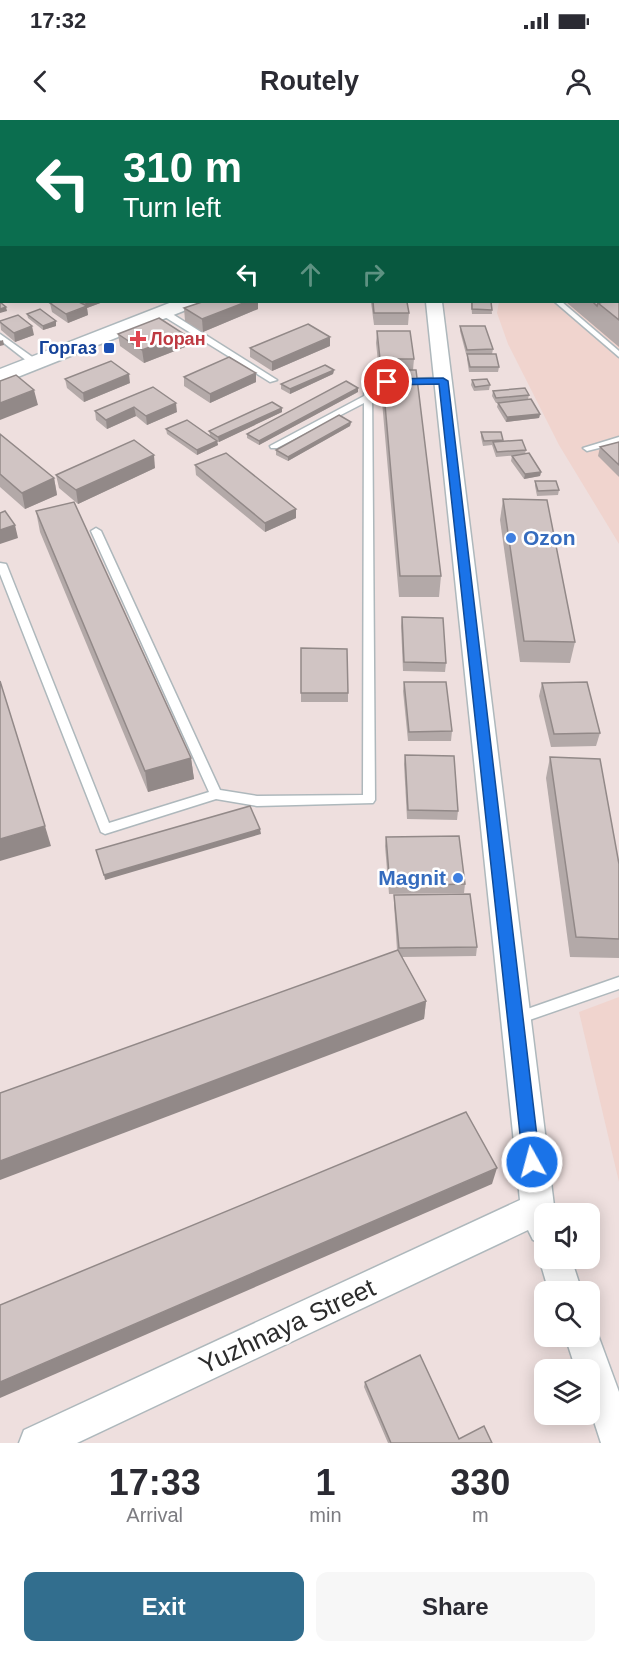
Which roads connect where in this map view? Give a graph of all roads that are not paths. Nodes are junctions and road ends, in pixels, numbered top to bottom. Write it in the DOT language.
graph roads {
  1 [pos="186,303"];
  2 [pos="434,303"];
  3 [pos="559,303"];
  4 [pos="163,312"];
  5 [pos="0,336"];
  6 [pos="619,355"];
  7 [pos="35,363"];
  8 [pos="0,377"];
  9 [pos="273,381"];
  10 [pos="443,381"];
  11 [pos="368,397"];
  12 [pos="619,440"];
  13 [pos="274,446"];
  14 [pos="587,448"];
  15 [pos="96,531"];
  16 [pos="2,566"];
  17 [pos="216,794"];
  18 [pos="619,983"];
  19 [pos="514,1019"];
  20 [pos="539,1203"];
  21 [pos="534,1222"];
  22 [pos="586,1347"];
  23 [pos="37,1443"];
  24 [pos="619,1443"];
  1 -- 4 [label="main road"];
  2 -- 10 [label="street"];
  3 -- 6 [label="lane"];
  4 -- 7 [label="main road"];
  4 -- 9 [label="lane"];
  5 -- 7 [label="lane"];
  7 -- 8 [label="main road"];
  10 -- 11 [label="lane"];
  10 -- 19 [label="street"];
  11 -- 13 [label="lane"];
  11 -- 17 [label="lane"];
  12 -- 14 [label="lane"];
  15 -- 17 [label="lane"];
  16 -- 17 [label="lane"];
  18 -- 19 [label="lane"];
  19 -- 20 [label="street"];
  21 -- 23 [label="street, Yuzhnaya Street"];
  22 -- 24 [label="street"];
}
